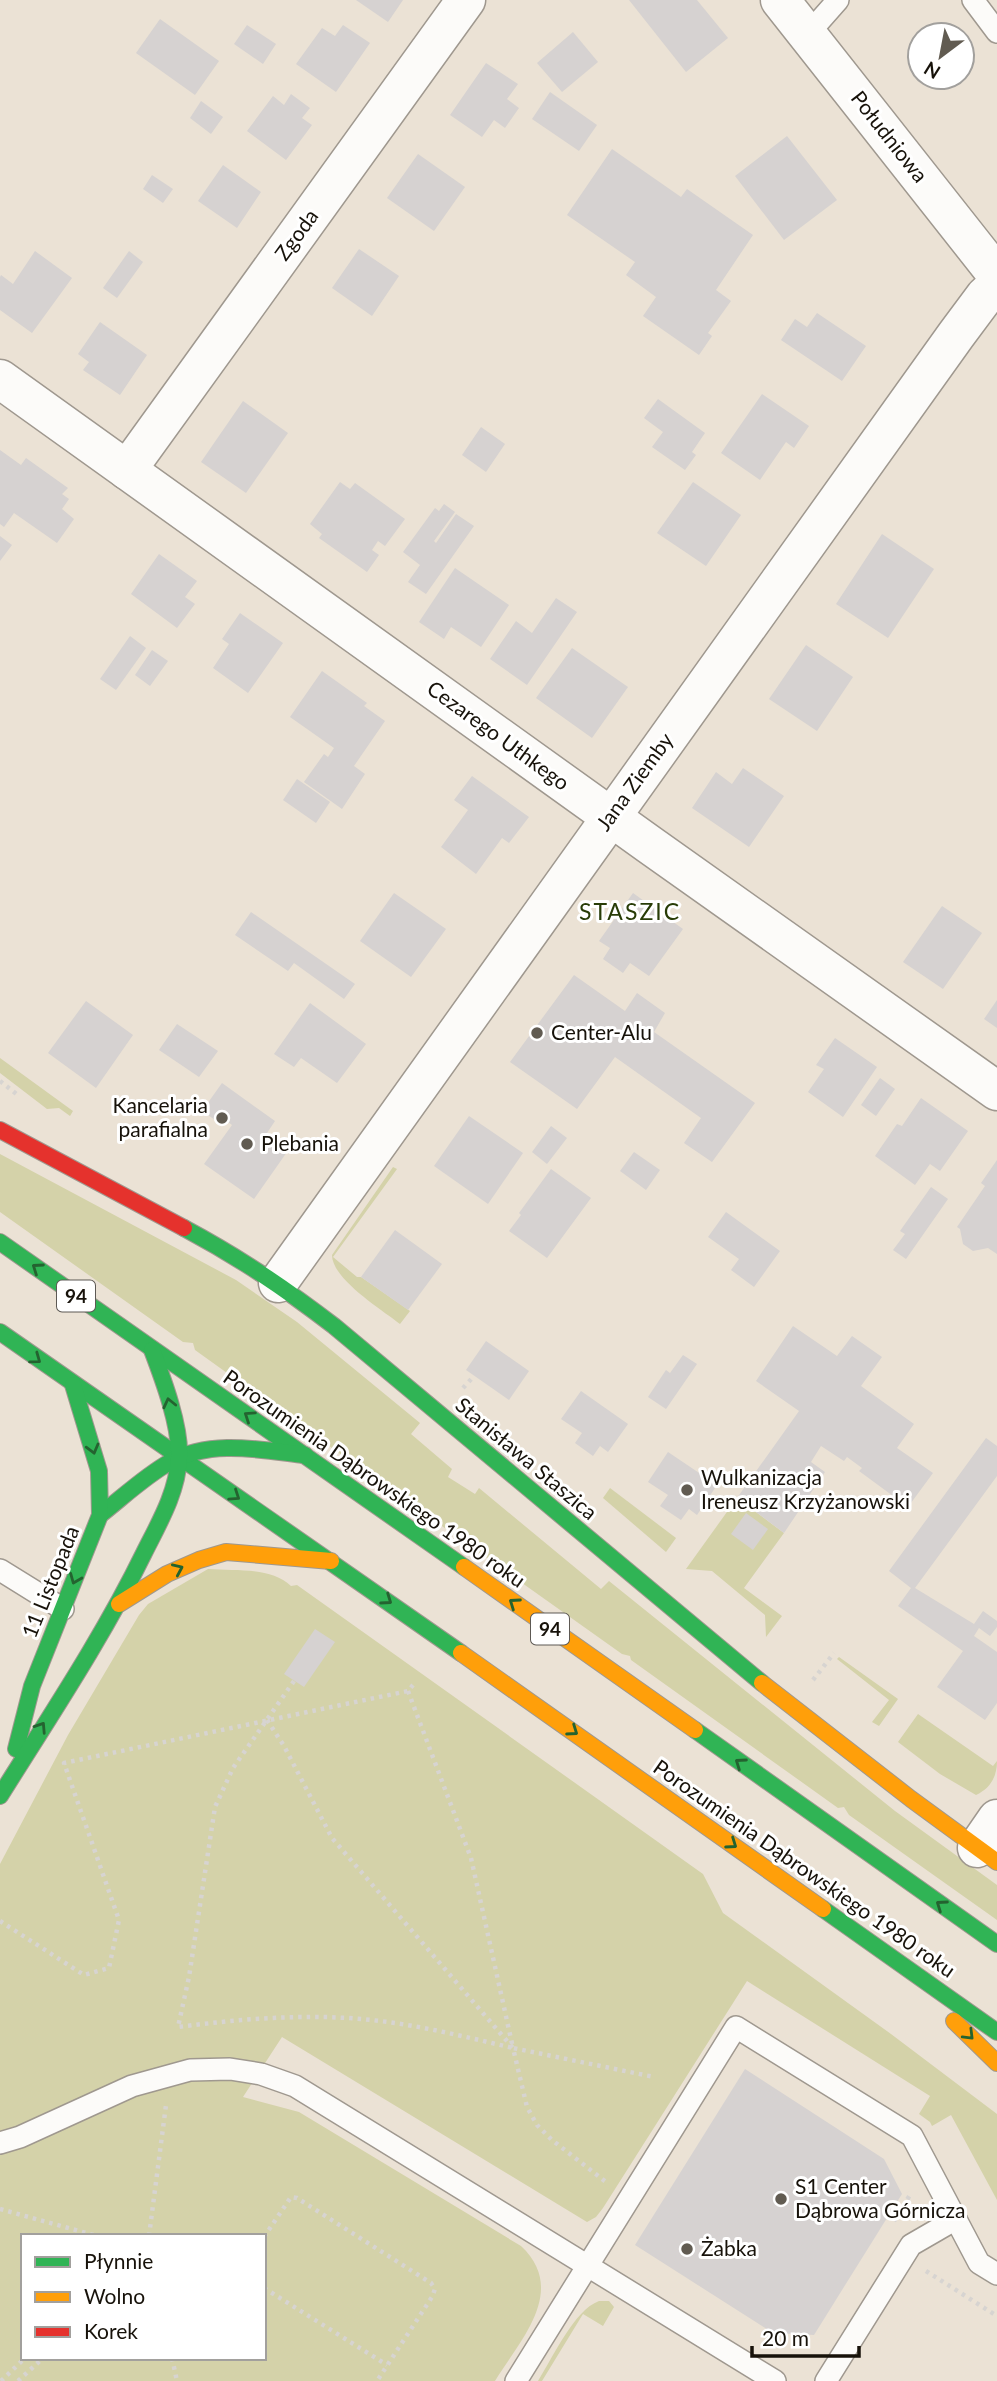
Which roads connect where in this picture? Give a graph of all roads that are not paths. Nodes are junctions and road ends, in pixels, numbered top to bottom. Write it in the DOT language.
graph roads {
  1 [pos="466,0"];
  2 [pos="780,0"];
  3 [pos="838,0"];
  4 [pos="973,0"];
  5 [pos="997,32"];
  6 [pos="808,34"];
  7 [pos="997,275"];
  8 [pos="997,285"];
  9 [pos="0,379"];
  10 [pos="127,470"];
  11 [pos="610,816"];
  12 [pos="997,1091"];
  13 [pos="0,1130"];
  14 [pos="0,1242"];
  15 [pos="278,1283"];
  16 [pos="0,1332"];
  17 [pos="152,1350"];
  18 [pos="73,1385"];
  19 [pos="305,1455"];
  20 [pos="179,1457"];
  21 [pos="100,1515"];
  22 [pos="331,1561"];
  23 [pos="0,1570"];
  24 [pos="119,1604"];
  25 [pos="63,1609"];
  26 [pos="3,1791"];
  27 [pos="990,1843"];
  28 [pos="997,1944"];
  29 [pos="885,1952"];
  30 [pos="997,2032"];
  31 [pos="997,2063"];
  32 [pos="1,2141"];
  33 [pos="956,2219"];
  34 [pos="587,2264"];
  35 [pos="997,2274"];
  36 [pos="516,2381"];
  37 [pos="775,2381"];
  38 [pos="826,2381"];
  1 -- 10 [label="street, Zgoda"];
  2 -- 6 [label="street, Południowa"];
  3 -- 6 [label="lane"];
  4 -- 5 [label="lane"];
  6 -- 7 [label="street, Południowa"];
  8 -- 11 [label="street, Jana Ziemby"];
  9 -- 10 [label="street, Cezarego Uthkego"];
  10 -- 11 [label="street, Cezarego Uthkego"];
  11 -- 12 [label="street, Cezarego Uthkego"];
  11 -- 15 [label="street, Jana Ziemby"];
  13 -- 15 [label="main road, Stanisława Staszica"];
  17 -- 14 [label="main road, Porozumienia Dąbrowskiego 1980 roku / 94, one-way"];
  15 -- 27 [label="main road, Stanisława Staszica"];
  16 -- 18 [label="main road, Porozumienia Dąbrowskiego 1980 roku, one-way"];
  19 -- 17 [label="main road, Porozumienia Dąbrowskiego 1980 roku / 94, one-way"];
  20 -- 17 [label="main road, one-way"];
  18 -- 20 [label="main road, Porozumienia Dąbrowskiego 1980 roku"];
  18 -- 21 [label="main road, one-way"];
  19 -- 20 [label="main road"];
  28 -- 19 [label="main road, Porozumienia Dąbrowskiego 1980 roku / 94, one-way"];
  20 -- 21 [label="main road"];
  20 -- 22 [label="main road, Porozumienia Dąbrowskiego 1980 roku, one-way"];
  20 -- 24 [label="main road, 11 Listopada"];
  21 -- 25 [label="main road, 11 Listopada, one-way"];
  24 -- 22 [label="main road, one-way"];
  22 -- 29 [label="main road, Porozumienia Dąbrowskiego 1980 roku, one-way"];
  23 -- 25 [label="lane"];
  26 -- 24 [label="main road, 11 Listopada, one-way"];
  25 -- 26 [label="main road, 11 Listopada"];
  29 -- 30 [label="main road, Porozumienia Dąbrowskiego 1980 roku"];
  29 -- 31 [label="main road, one-way"];
  32 -- 34 [label="lane"];
  33 -- 34 [label="lane"];
  33 -- 35 [label="lane"];
  33 -- 38 [label="lane"];
  34 -- 36 [label="lane"];
  34 -- 37 [label="lane"];
}
